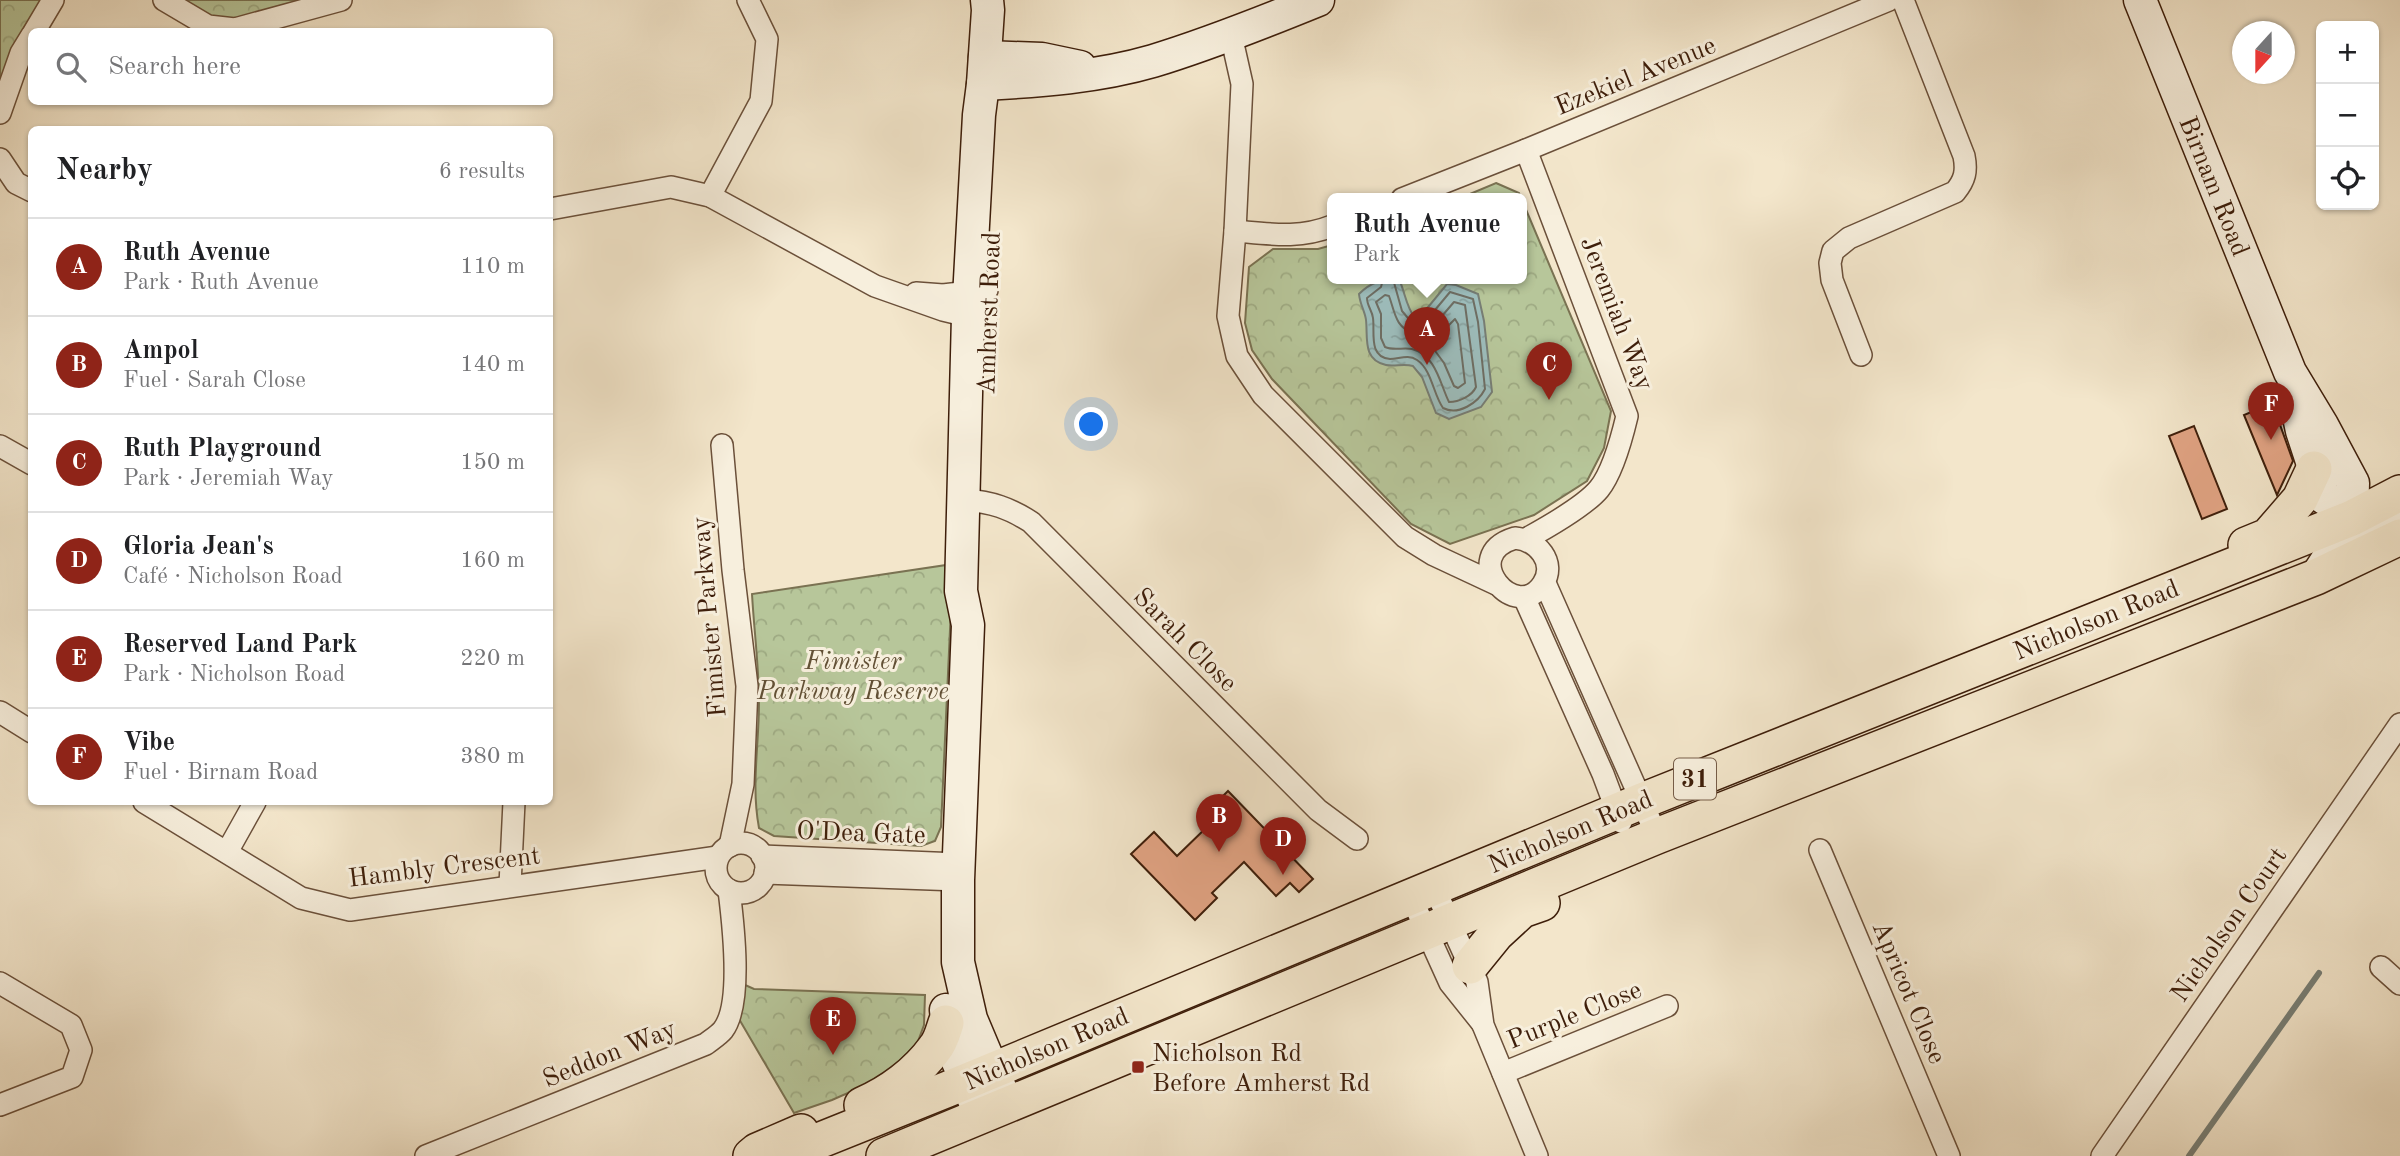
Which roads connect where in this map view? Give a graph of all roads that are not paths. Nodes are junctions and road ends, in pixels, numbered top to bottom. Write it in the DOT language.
graph roads {
  1 [pos="53,0"];
  2 [pos="164,0"];
  3 [pos="341,0"];
  4 [pos="748,0"];
  5 [pos="987,0"];
  6 [pos="1004,0"];
  7 [pos="1318,0"];
  8 [pos="1889,0"];
  9 [pos="1903,0"];
  10 [pos="2140,0"];
  11 [pos="36,28"];
  12 [pos="225,28"];
  13 [pos="238,28"];
  14 [pos="1231,35"];
  15 [pos="28,41"];
  16 [pos="992,70"];
  17 [pos="0,113"];
  18 [pos="1526,150"];
  19 [pos="0,159"];
  20 [pos="28,189"];
  21 [pos="1417,193"];
  22 [pos="710,196"];
  23 [pos="553,208"];
  24 [pos="1327,228"];
  25 [pos="1236,231"];
  26 [pos="978,304"];
  27 [pos="1861,355"];
  28 [pos="2290,372"];
  29 [pos="722,445"];
  30 [pos="0,446"];
  31 [pos="28,462"];
  32 [pos="2314,469"];
  33 [pos="2400,493"];
  34 [pos="974,500"];
  35 [pos="2352,518"];
  36 [pos="1560,520"];
  37 [pos="2400,522"];
  38 [pos="2400,537"];
  39 [pos="1526,540"];
  40 [pos="1493,554"];
  41 [pos="1544,555"];
  42 [pos="1446,560"];
  43 [pos="2316,576"];
  44 [pos="1545,583"];
  45 [pos="1496,584"];
  46 [pos="1524,597"];
  47 [pos="1967,670"];
  48 [pos="0,712"];
  49 [pos="2400,724"];
  50 [pos="28,730"];
  51 [pos="743,784"];
  52 [pos="149,805"];
  53 [pos="253,805"];
  54 [pos="514,805"];
  55 [pos="1629,806"];
  56 [pos="1357,839"];
  57 [pos="1644,842"];
  58 [pos="1820,850"];
  59 [pos="227,852"];
  60 [pos="760,858"];
  61 [pos="729,872"];
  62 [pos="958,872"];
  63 [pos="510,885"];
  64 [pos="1423,892"];
  65 [pos="1438,927"];
  66 [pos="958,962"];
  67 [pos="1470,967"];
  68 [pos="2381,967"];
  69 [pos="0,983"];
  70 [pos="2400,984"];
  71 [pos="1667,1006"];
  72 [pos="946,1023"];
  73 [pos="1483,1025"];
  74 [pos="1503,1073"];
  75 [pos="979,1076"];
  76 [pos="0,1105"];
  77 [pos="994,1111"];
  78 [pos="426,1156"];
  79 [pos="751,1156"];
  80 [pos="781,1156"];
  81 [pos="884,1156"];
  82 [pos="1537,1156"];
  83 [pos="1949,1156"];
  84 [pos="2102,1156"];
  1 -- 11 [label="street"];
  2 -- 12 [label="street"];
  3 -- 13 [label="street"];
  4 -- 22 [label="street"];
  5 -- 16 [label="main road, Amherst Road"];
  6 -- 16 [label="main road, Amherst Road"];
  7 -- 14 [label="main road"];
  8 -- 18 [label="street, Ezekiel Avenue"];
  9 -- 27 [label="street"];
  10 -- 28 [label="main road, Birnam Road"];
  14 -- 16 [label="main road"];
  14 -- 25 [label="street"];
  15 -- 17 [label="street"];
  16 -- 26 [label="main road, Amherst Road"];
  18 -- 21 [label="street, Ezekiel Avenue"];
  18 -- 36 [label="street, Jeremiah Way"];
  19 -- 20 [label="street"];
  22 -- 23 [label="street"];
  22 -- 26 [label="street"];
  24 -- 25 [label="street"];
  25 -- 42 [label="street"];
  26 -- 34 [label="main road, Amherst Road"];
  28 -- 32 [label="main road, Birnam Road"];
  28 -- 35 [label="main road, Birnam Road"];
  29 -- 51 [label="street, Fimister Parkway"];
  30 -- 31 [label="street"];
  32 -- 35 [label="main road, Birnam Road"];
  32 -- 47 [label="main road"];
  33 -- 35 [label="main road, Nicholson Road / 31"];
  34 -- 56 [label="street, Sarah Close"];
  34 -- 62 [label="main road, Amherst Road"];
  35 -- 37 [label="main road, Birnam Road"];
  35 -- 43 [label="main road, Birnam Road"];
  35 -- 47 [label="main road, Nicholson Road / 31"];
  36 -- 39 [label="street, Jeremiah Way"];
  36 -- 41 [label="street, Jeremiah Way"];
  38 -- 43 [label="main road, Nicholson Road / 31"];
  39 -- 40 [label="street"];
  39 -- 41 [label="street"];
  40 -- 42 [label="street"];
  40 -- 45 [label="street"];
  41 -- 44 [label="street"];
  42 -- 45 [label="street"];
  43 -- 57 [label="main road, Nicholson Road / 31"];
  44 -- 46 [label="street"];
  44 -- 55 [label="street"];
  45 -- 46 [label="street"];
  46 -- 55 [label="street"];
  47 -- 55 [label="main road, Nicholson Road / 31"];
  48 -- 50 [label="street"];
  49 -- 84 [label="street, Nicholson Court"];
  51 -- 60 [label="street, Fimister Parkway"];
  51 -- 61 [label="street, Fimister Parkway"];
  52 -- 59 [label="street, Hambly Crescent"];
  53 -- 59 [label="street"];
  54 -- 63 [label="street"];
  55 -- 57 [label="street"];
  55 -- 57 [label="street"];
  55 -- 64 [label="main road, Nicholson Road / 31"];
  57 -- 65 [label="main road, Nicholson Road / 31"];
  57 -- 67 [label="main road"];
  58 -- 83 [label="street, Apricot Close"];
  59 -- 63 [label="street, Hambly Crescent"];
  60 -- 61 [label="street, Hambly Crescent"];
  60 -- 61 [label="street"];
  60 -- 62 [label="street, O'Dea Gate"];
  61 -- 63 [label="street, Hambly Crescent"];
  61 -- 78 [label="street, Seddon Way"];
  62 -- 66 [label="main road, Amherst Road"];
  64 -- 65 [label="street"];
  64 -- 75 [label="main road, Nicholson Road / 31"];
  65 -- 67 [label="street"];
  65 -- 73 [label="street"];
  65 -- 77 [label="main road, Nicholson Road / 31"];
  66 -- 72 [label="main road, Amherst Road"];
  66 -- 75 [label="main road, Amherst Road"];
  67 -- 73 [label="street"];
  68 -- 70 [label="street"];
  69 -- 76 [label="street"];
  71 -- 74 [label="street, Purple Close"];
  72 -- 75 [label="main road, Amherst Road"];
  72 -- 79 [label="main road"];
  73 -- 74 [label="street"];
  74 -- 82 [label="street"];
  75 -- 77 [label="main road, Amherst Road"];
  75 -- 80 [label="main road, Nicholson Road / 31"];
  77 -- 81 [label="main road, Nicholson Road / 31"];
}
